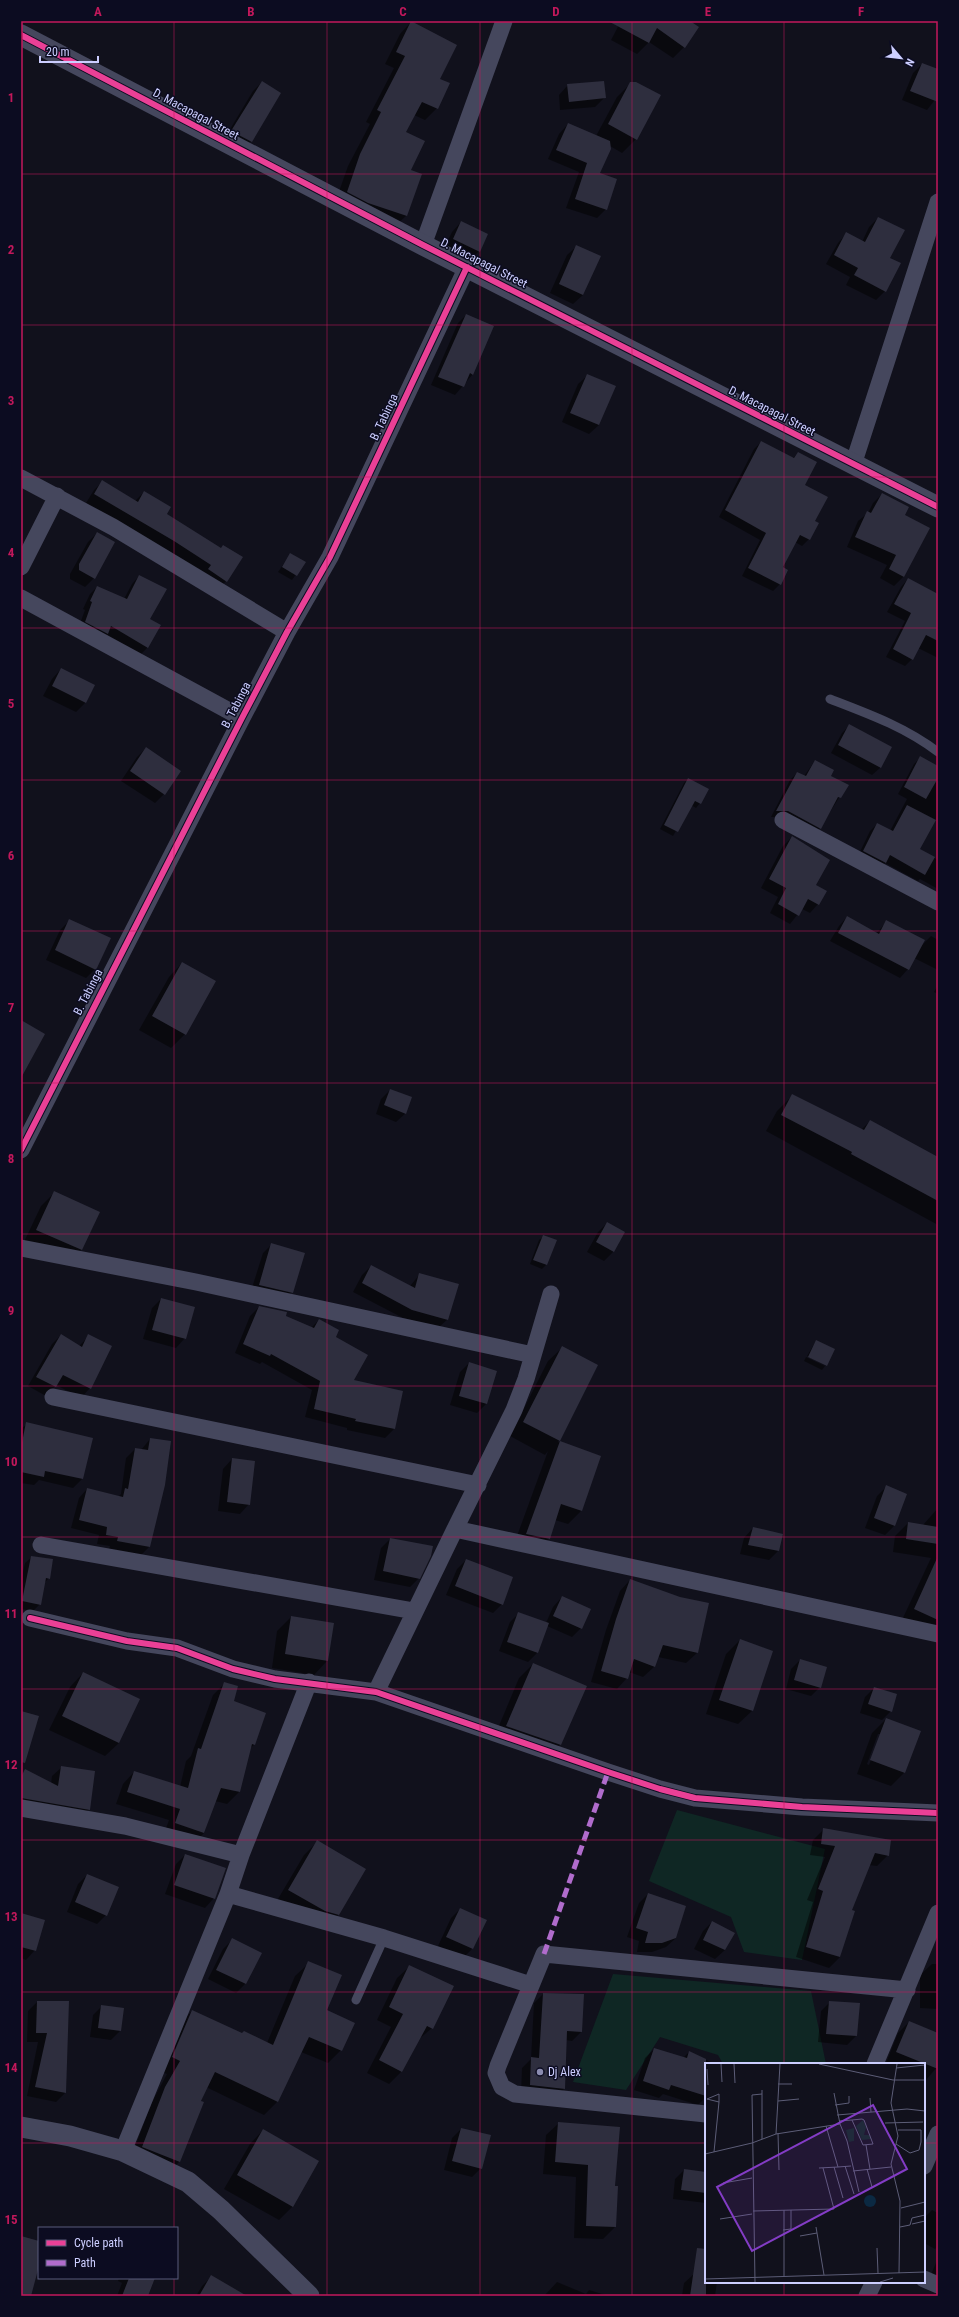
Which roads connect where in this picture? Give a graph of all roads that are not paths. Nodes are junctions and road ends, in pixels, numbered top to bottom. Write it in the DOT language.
graph roads {
  1 [pos="504,21"];
  2 [pos="21,35"];
  3 [pos="938,202"];
  4 [pos="423,245"];
  5 [pos="467,267"];
  6 [pos="853,465"];
  7 [pos="21,478"];
  8 [pos="57,496"];
  9 [pos="938,507"];
  10 [pos="21,567"];
  11 [pos="21,598"];
  12 [pos="287,632"];
  13 [pos="830,699"];
  14 [pos="242,718"];
  15 [pos="938,752"];
  16 [pos="783,820"];
  17 [pos="938,902"];
  18 [pos="21,1150"];
  19 [pos="21,1248"];
  20 [pos="551,1294"];
  21 [pos="532,1355"];
  22 [pos="53,1397"];
  23 [pos="478,1485"];
  24 [pos="455,1529"];
  25 [pos="41,1545"];
  26 [pos="414,1611"];
  27 [pos="30,1618"];
  28 [pos="938,1634"];
  29 [pos="309,1682"];
  30 [pos="376,1692"];
  31 [pos="21,1808"];
  32 [pos="938,1813"];
  33 [pos="241,1855"];
  34 [pos="228,1894"];
  35 [pos="938,1913"];
  36 [pos="384,1938"];
  37 [pos="531,1985"];
  38 [pos="907,1990"];
  39 [pos="356,2000"];
  40 [pos="875,2063"];
  41 [pos="705,2114"];
  42 [pos="21,2127"];
  43 [pos="938,2134"];
  44 [pos="123,2151"];
  45 [pos="925,2164"];
  46 [pos="925,2278"];
  47 [pos="874,2283"];
  48 [pos="938,2285"];
  49 [pos="309,2296"];
  50 [pos="867,2296"];
  1 -- 4 [label="street"];
  2 -- 4 [label="street, D. Macapagal Street"];
  3 -- 6 [label="street"];
  4 -- 5 [label="street, D. Macapagal Street"];
  5 -- 6 [label="street, D. Macapagal Street"];
  5 -- 12 [label="street, B. Tabinga"];
  6 -- 9 [label="street, D. Macapagal Street"];
  7 -- 8 [label="street"];
  8 -- 10 [label="street"];
  8 -- 12 [label="street"];
  11 -- 14 [label="street"];
  12 -- 14 [label="street, B. Tabinga"];
  13 -- 15 [label="lane"];
  14 -- 18 [label="street, B. Tabinga"];
  16 -- 17 [label="street"];
  19 -- 21 [label="street"];
  20 -- 21 [label="street"];
  21 -- 23 [label="street"];
  22 -- 23 [label="street"];
  23 -- 24 [label="street"];
  24 -- 26 [label="street"];
  24 -- 28 [label="street"];
  25 -- 26 [label="street"];
  26 -- 30 [label="street"];
  27 -- 29 [label="street"];
  29 -- 30 [label="street"];
  29 -- 33 [label="street"];
  30 -- 32 [label="street"];
  31 -- 33 [label="street"];
  33 -- 34 [label="street"];
  34 -- 36 [label="street"];
  34 -- 44 [label="street"];
  35 -- 38 [label="street"];
  36 -- 37 [label="street"];
  36 -- 39 [label="lane"];
  37 -- 38 [label="street"];
  37 -- 41 [label="street"];
  38 -- 40 [label="street"];
  42 -- 44 [label="street"];
  43 -- 45 [label="street"];
  44 -- 49 [label="street"];
  46 -- 48 [label="street"];
  47 -- 50 [label="street"];
}
